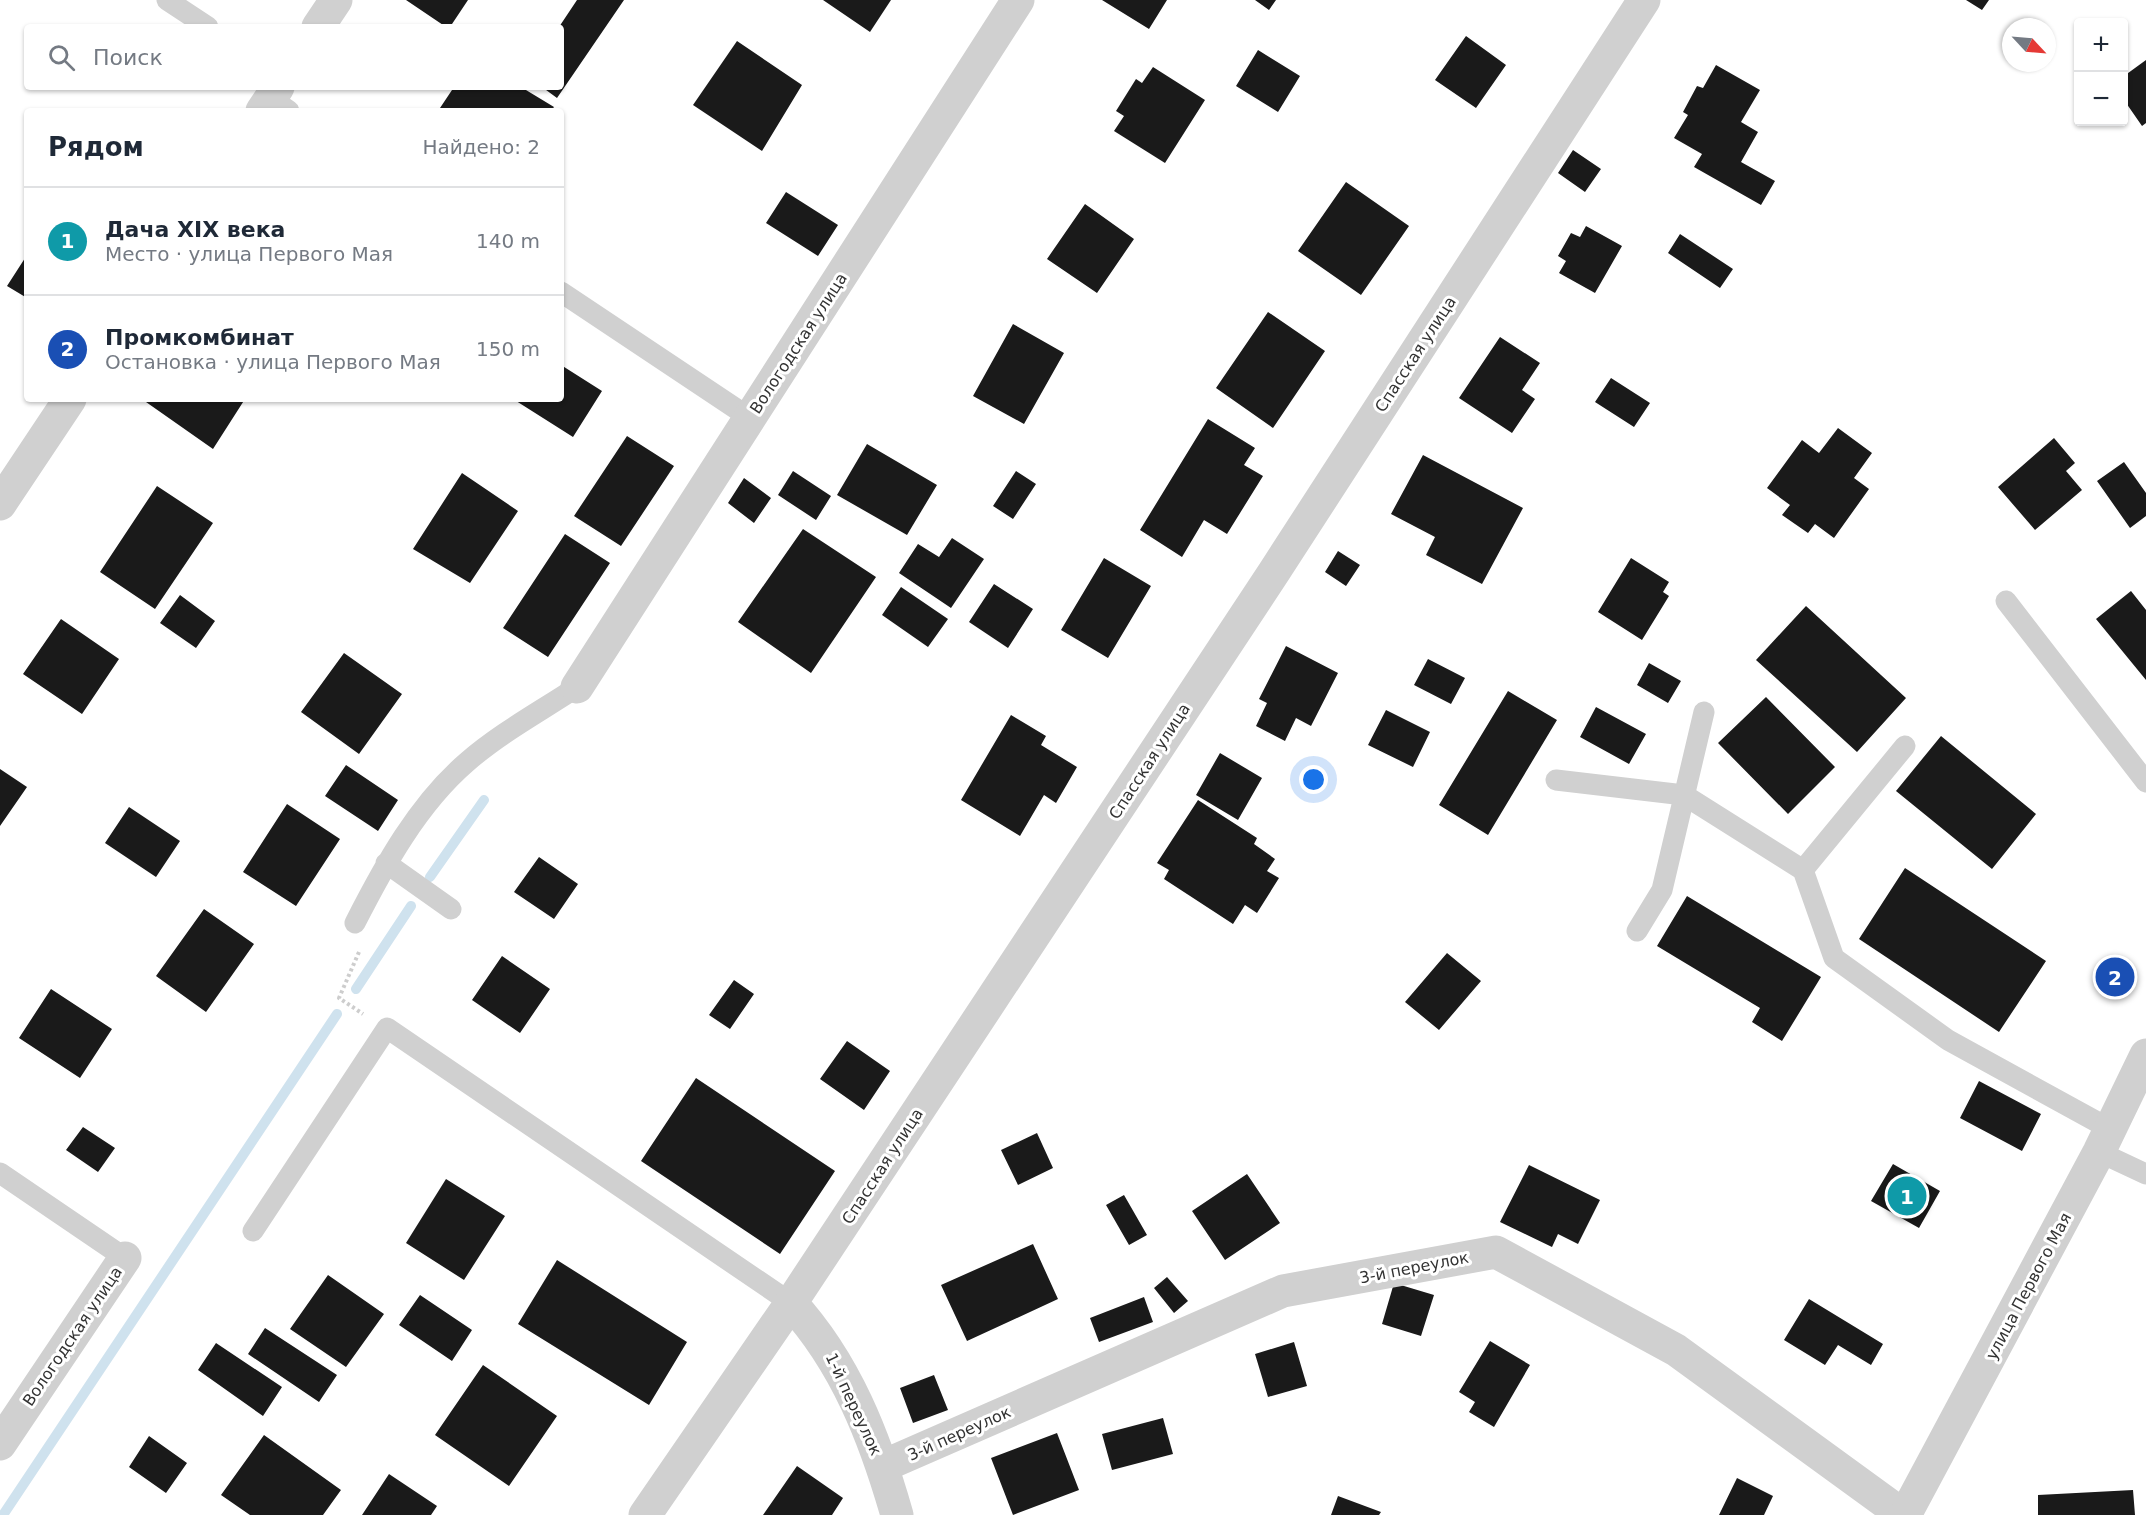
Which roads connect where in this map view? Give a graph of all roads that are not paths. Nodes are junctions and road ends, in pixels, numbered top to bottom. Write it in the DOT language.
graph roads {
  1 [pos="167,0"];
  2 [pos="336,0"];
  3 [pos="1018,0"];
  4 [pos="1644,0"];
  5 [pos="203,24"];
  6 [pos="320,24"];
  7 [pos="564,294"];
  8 [pos="68,402"];
  9 [pos="750,418"];
  10 [pos="0,504"];
  11 [pos="2006,601"];
  12 [pos="577,687"];
  13 [pos="1704,712"];
  14 [pos="1905,746"];
  15 [pos="1556,780"];
  16 [pos="2146,782"];
  17 [pos="1684,795"];
  18 [pos="386,862"];
  19 [pos="1803,870"];
  20 [pos="451,909"];
  21 [pos="355,923"];
  22 [pos="1637,931"];
  23 [pos="2146,1055"];
  24 [pos="2105,1141"];
  25 [pos="0,1173"];
  26 [pos="2146,1174"];
  27 [pos="254,1231"];
  28 [pos="125,1258"];
  29 [pos="791,1303"];
  30 [pos="0,1444"];
  31 [pos="883,1466"];
  32 [pos="645,1515"];
  33 [pos="897,1515"];
  34 [pos="1904,1515"];
  1 -- 5 [label="lane"];
  2 -- 6 [label="street"];
  3 -- 9 [label="street, Вологодская улица"];
  4 -- 29 [label="street, Спасская улица"];
  7 -- 9 [label="lane"];
  8 -- 10 [label="street"];
  9 -- 12 [label="street, Вологодская улица"];
  11 -- 16 [label="lane"];
  12 -- 18 [label="lane"];
  13 -- 17 [label="lane"];
  14 -- 19 [label="lane"];
  15 -- 17 [label="lane"];
  17 -- 19 [label="lane"];
  17 -- 22 [label="lane"];
  18 -- 20 [label="lane"];
  18 -- 21 [label="lane"];
  19 -- 24 [label="lane"];
  23 -- 24 [label="street, улица Первого Мая"];
  24 -- 26 [label="lane"];
  24 -- 34 [label="street, улица Первого Мая"];
  25 -- 28 [label="lane"];
  27 -- 29 [label="lane"];
  28 -- 30 [label="street, Вологодская улица"];
  29 -- 31 [label="street, 1-й переулок"];
  29 -- 32 [label="street, Спасская улица"];
  31 -- 33 [label="street, 1-й переулок"];
  31 -- 34 [label="street, 3-й переулок"];
}
